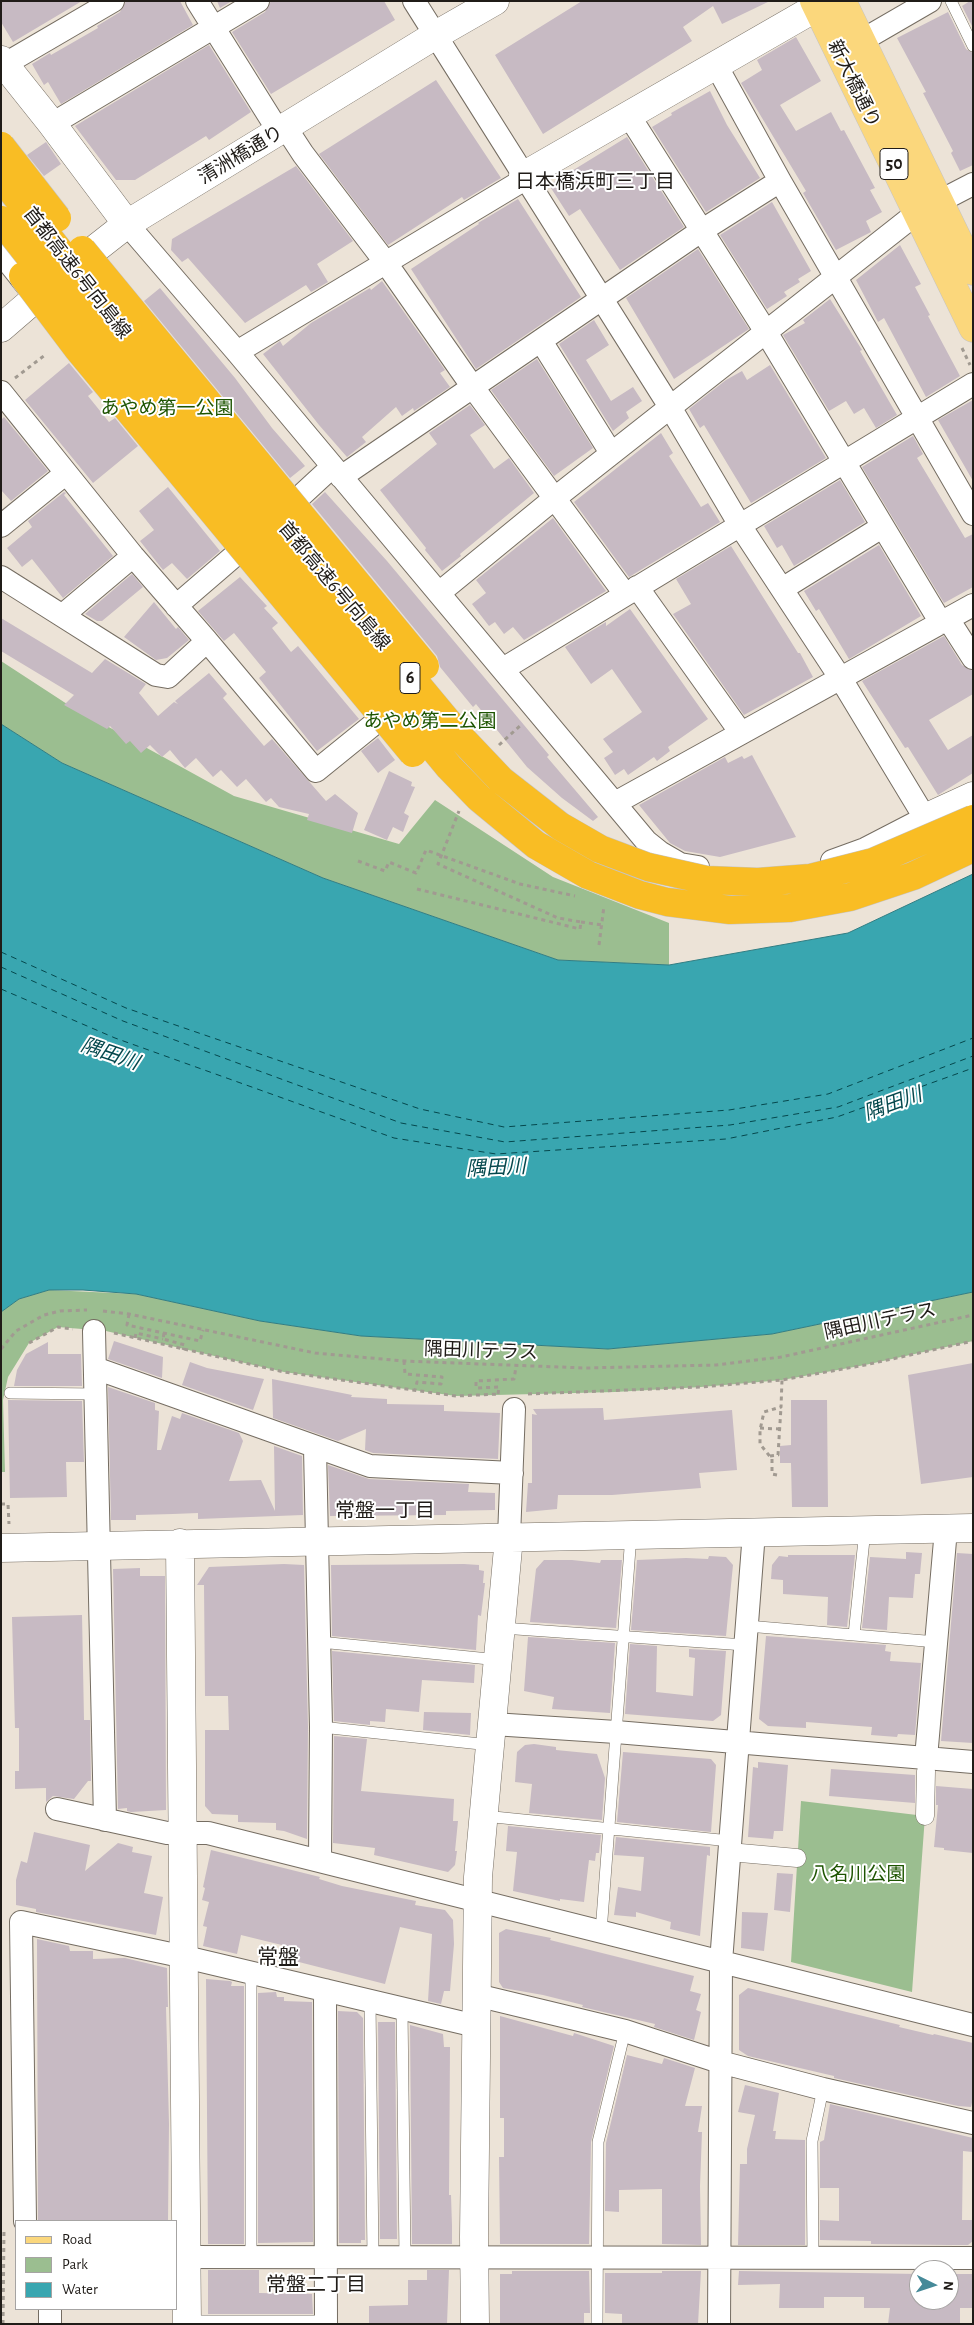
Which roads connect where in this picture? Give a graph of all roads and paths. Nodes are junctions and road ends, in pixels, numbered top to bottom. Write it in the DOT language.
graph roads {
  1 [pos="113,1"];
  2 [pos="198,1"];
  3 [pos="258,1"];
  4 [pos="414,1"];
  5 [pos="495,1"];
  6 [pos="930,1"];
  7 [pos="951,1"];
  8 [pos="824,3"];
  9 [pos="213,27"];
  10 [pos="434,36"];
  11 [pos="861,41"];
  12 [pos="973,46"];
  13 [pos="3,62"];
  14 [pos="716,65"];
  15 [pos="628,114"];
  16 [pos="52,124"];
  17 [pos="283,130"];
  18 [pos="1,146"];
  19 [pos="1,177"];
  20 [pos="524,178"];
  21 [pos="780,182"];
  22 [pos="973,184"];
  23 [pos="928,207"];
  24 [pos="1,220"];
  25 [pos="126,224"];
  26 [pos="701,232"];
  27 [pos="1,247"];
  28 [pos="1,254"];
  29 [pos="386,262"];
  30 [pos="973,271"];
  31 [pos="835,277"];
  32 [pos="37,298"];
  33 [pos="603,300"];
  34 [pos="1,328"];
  35 [pos="973,328"];
  36 [pos="766,332"];
  37 [pos="541,341"];
  38 [pos="237,352"];
  39 [pos="45,355"];
  40 [pos="973,384"];
  41 [pos="472,386"];
  42 [pos="6,387"];
  43 [pos="670,407"];
  44 [pos="916,420"];
  45 [pos="611,453"];
  46 [pos="844,464"];
  47 [pos="337,472"];
  48 [pos="65,474"];
  49 [pos="555,498"];
  50 [pos="6,514"];
  51 [pos="973,514"];
  52 [pos="741,527"];
  53 [pos="882,527"];
  54 [pos="133,556"];
  55 [pos="1,577"];
  56 [pos="782,589"];
  57 [pos="631,591"];
  58 [pos="439,593"];
  59 [pos="973,605"];
  60 [pos="176,606"];
  61 [pos="64,615"];
  62 [pos="944,621"];
  63 [pos="207,641"];
  64 [pos="973,658"];
  65 [pos="503,669"];
  66 [pos="841,679"];
  67 [pos="525,722"];
  68 [pos="374,724"];
  69 [pos="741,734"];
  70 [pos="493,750"];
  71 [pos="973,796"];
  72 [pos="463,801"];
  73 [pos="615,803"];
  74 [pos="548,817"];
  75 [pos="925,818"];
  76 [pos="973,819"];
  77 [pos="536,845"];
  78 [pos="973,848"];
  79 [pos="442,856"];
  80 [pos="358,861"];
  81 [pos="417,889"];
  82 [pos="576,896"];
  83 [pos="612,904"];
  84 [pos="581,922"];
  85 [pos="602,925"];
  86 [pos="599,945"];
  87 [pos="129,1314"];
  88 [pos="973,1315"];
  89 [pos="96,1317"];
  90 [pos="203,1330"];
  91 [pos="164,1333"];
  92 [pos="135,1338"];
  93 [pos="163,1339"];
  94 [pos="973,1341"];
  95 [pos="29,1343"];
  96 [pos="1,1349"];
  97 [pos="183,1350"];
  98 [pos="404,1361"];
  99 [pos="516,1367"];
  100 [pos="95,1368"];
  101 [pos="782,1380"];
  102 [pos="415,1390"];
  103 [pos="10,1393"];
  104 [pos="96,1394"];
  105 [pos="511,1398"];
  106 [pos="781,1407"];
  107 [pos="760,1428"];
  108 [pos="779,1429"];
  109 [pos="316,1448"];
  110 [pos="770,1456"];
  111 [pos="512,1473"];
  112 [pos="777,1475"];
  113 [pos="1,1504"];
  114 [pos="973,1528"];
  115 [pos="946,1529"];
  116 [pos="865,1530"];
  117 [pos="754,1532"];
  118 [pos="631,1535"];
  119 [pos="509,1537"];
  120 [pos="4,1540"];
  121 [pos="316,1540"];
  122 [pos="180,1543"];
  123 [pos="99,1545"];
  124 [pos="502,1628"];
  125 [pos="746,1635"];
  126 [pos="854,1635"];
  127 [pos="624,1638"];
  128 [pos="320,1642"];
  129 [pos="937,1642"];
  130 [pos="499,1660"];
  131 [pos="321,1727"];
  132 [pos="616,1732"];
  133 [pos="492,1734"];
  134 [pos="738,1743"];
  135 [pos="973,1762"];
  136 [pos="926,1764"];
  137 [pos="57,1810"];
  138 [pos="484,1816"];
  139 [pos="925,1816"];
  140 [pos="105,1820"];
  141 [pos="608,1829"];
  142 [pos="183,1833"];
  143 [pos="729,1847"];
  144 [pos="797,1858"];
  145 [pos="320,1860"];
  146 [pos="477,1901"];
  147 [pos="600,1932"];
  148 [pos="185,1957"];
  149 [pos="720,1962"];
  150 [pos="251,1973"];
  151 [pos="325,1990"];
  152 [pos="476,1996"];
  153 [pos="370,2001"];
  154 [pos="402,2009"];
  155 [pos="973,2025"];
  156 [pos="476,2026"];
  157 [pos="625,2032"];
  158 [pos="720,2062"];
  159 [pos="823,2089"];
  160 [pos="973,2123"];
  161 [pos="25,2220"];
  162 [pos="182,2257"];
  163 [pos="251,2257"];
  164 [pos="325,2257"];
  165 [pos="373,2258"];
  166 [pos="405,2258"];
  167 [pos="475,2258"];
  168 [pos="597,2258"];
  169 [pos="719,2258"];
  170 [pos="813,2258"];
  171 [pos="973,2258"];
  172 [pos="50,2310"];
  173 [pos="187,2322"];
  174 [pos="326,2322"];
  175 [pos="50,2324"];
  176 [pos="476,2324"];
  177 [pos="597,2324"];
  178 [pos="719,2324"];
  1 -- 13 [label="street"];
  2 -- 9 [label="street"];
  3 -- 9 [label="street"];
  4 -- 10 [label="street"];
  5 -- 10 [label="street, 清洲橋通り"];
  6 -- 11 [label="street"];
  7 -- 12 [label="lane"];
  8 -- 11 [label="main road, 新大橋通り / 50"];
  8 -- 14 [label="street"];
  8 -- 23 [label="main road, 新大橋通り / 50"];
  9 -- 16 [label="street"];
  9 -- 17 [label="street"];
  10 -- 17 [label="street, 清洲橋通り"];
  10 -- 20 [label="street"];
  11 -- 23 [label="main road, 新大橋通り / 50"];
  13 -- 16 [label="street"];
  14 -- 15 [label="street"];
  14 -- 21 [label="street"];
  15 -- 20 [label="street"];
  15 -- 26 [label="street"];
  16 -- 25 [label="street"];
  17 -- 25 [label="street, 清洲橋通り"];
  17 -- 29 [label="street"];
  18 -- 74 [label="highway, bridge"];
  19 -- 74 [label="highway, 首都高速6号向島線 / 6, bridge"];
  20 -- 29 [label="street"];
  20 -- 33 [label="street"];
  21 -- 26 [label="street"];
  21 -- 31 [label="street"];
  22 -- 23 [label="street"];
  23 -- 30 [label="main road, 新大橋通り / 50"];
  23 -- 31 [label="street"];
  23 -- 35 [label="main road, 新大橋通り / 50"];
  24 -- 77 [label="highway, 首都高速6号向島線 / 6, bridge"];
  25 -- 32 [label="street, 清洲橋通り"];
  25 -- 38 [label="street"];
  26 -- 33 [label="street"];
  26 -- 36 [label="street"];
  27 -- 72 [label="highway, 6, bridge"];
  28 -- 32 [label="street"];
  29 -- 38 [label="street"];
  29 -- 41 [label="street"];
  31 -- 36 [label="street"];
  31 -- 44 [label="street"];
  32 -- 34 [label="street, 清洲橋通り"];
  33 -- 37 [label="street"];
  33 -- 43 [label="street"];
  36 -- 43 [label="street"];
  36 -- 46 [label="street"];
  37 -- 41 [label="street"];
  37 -- 45 [label="street"];
  38 -- 47 [label="street"];
  39 -- 42 [label="path"];
  40 -- 44 [label="street"];
  41 -- 47 [label="street"];
  41 -- 49 [label="street"];
  42 -- 48 [label="street"];
  43 -- 45 [label="street"];
  43 -- 52 [label="street"];
  44 -- 46 [label="street"];
  44 -- 51 [label="street"];
  45 -- 49 [label="street"];
  46 -- 52 [label="street"];
  46 -- 53 [label="street"];
  47 -- 58 [label="street"];
  47 -- 60 [label="street"];
  48 -- 50 [label="street"];
  48 -- 54 [label="street"];
  49 -- 57 [label="street"];
  49 -- 58 [label="street"];
  52 -- 56 [label="street"];
  52 -- 57 [label="street"];
  53 -- 56 [label="street"];
  53 -- 62 [label="street"];
  54 -- 60 [label="street"];
  54 -- 61 [label="street"];
  55 -- 61 [label="street"];
  56 -- 66 [label="street"];
  57 -- 65 [label="street"];
  57 -- 69 [label="street"];
  58 -- 65 [label="street"];
  59 -- 62 [label="street"];
  60 -- 63 [label="street"];
  61 -- 63 [label="street"];
  62 -- 64 [label="street"];
  62 -- 66 [label="street"];
  63 -- 68 [label="street"];
  65 -- 73 [label="street"];
  66 -- 69 [label="street"];
  66 -- 75 [label="street"];
  67 -- 70 [label="path"];
  69 -- 73 [label="street"];
  71 -- 75 [label="street"];
  72 -- 77 [label="highway, 6, bridge"];
  72 -- 79 [label="path"];
  73 -- 75 [label="street"];
  74 -- 76 [label="highway, 首都高速6号向島線 / 6, bridge"];
  77 -- 78 [label="highway, 首都高速6号向島線 / 6, bridge"];
  79 -- 80 [label="path"];
  79 -- 82 [label="path"];
  79 -- 84 [label="path"];
  81 -- 84 [label="path"];
  83 -- 85 [label="path"];
  84 -- 85 [label="path"];
  85 -- 86 [label="path"];
  87 -- 89 [label="path, 隅田川テラス"];
  87 -- 90 [label="path, 隅田川テラス"];
  87 -- 91 [label="path"];
  88 -- 99 [label="path, 隅田川テラス"];
  89 -- 92 [label="path"];
  89 -- 95 [label="path"];
  89 -- 96 [label="path, 隅田川テラス"];
  89 -- 100 [label="street"];
  90 -- 91 [label="path"];
  90 -- 98 [label="path, 隅田川テラス"];
  91 -- 93 [label="path"];
  92 -- 93 [label="path"];
  92 -- 97 [label="path"];
  93 -- 97 [label="path"];
  94 -- 101 [label="path"];
  97 -- 102 [label="path"];
  98 -- 99 [label="path, 隅田川テラス"];
  98 -- 102 [label="path"];
  99 -- 105 [label="path"];
  100 -- 104 [label="street"];
  100 -- 109 [label="street"];
  101 -- 105 [label="path"];
  101 -- 106 [label="path"];
  102 -- 105 [label="path"];
  103 -- 104 [label="lane"];
  104 -- 123 [label="street"];
  105 -- 111 [label="street"];
  106 -- 107 [label="path"];
  106 -- 108 [label="path"];
  107 -- 108 [label="path"];
  107 -- 110 [label="path"];
  108 -- 110 [label="path"];
  109 -- 111 [label="street"];
  109 -- 121 [label="street"];
  110 -- 112 [label="path"];
  111 -- 119 [label="street"];
  113 -- 120 [label="path"];
  114 -- 115 [label="street"];
  115 -- 116 [label="street"];
  115 -- 129 [label="street"];
  116 -- 117 [label="street"];
  116 -- 126 [label="lane"];
  117 -- 118 [label="street"];
  117 -- 125 [label="street"];
  118 -- 119 [label="street"];
  118 -- 127 [label="lane"];
  119 -- 121 [label="street"];
  119 -- 124 [label="street"];
  120 -- 123 [label="street"];
  121 -- 122 [label="street"];
  121 -- 128 [label="street"];
  122 -- 123 [label="street"];
  122 -- 142 [label="street"];
  123 -- 140 [label="street"];
  124 -- 127 [label="lane"];
  124 -- 130 [label="street"];
  125 -- 126 [label="lane"];
  125 -- 127 [label="lane"];
  125 -- 134 [label="street"];
  126 -- 129 [label="lane"];
  127 -- 132 [label="lane"];
  128 -- 130 [label="lane"];
  128 -- 131 [label="street"];
  129 -- 136 [label="street"];
  130 -- 133 [label="street"];
  131 -- 133 [label="lane"];
  131 -- 145 [label="street"];
  132 -- 133 [label="street"];
  132 -- 134 [label="street"];
  132 -- 141 [label="lane"];
  133 -- 138 [label="street"];
  134 -- 136 [label="street"];
  134 -- 143 [label="street"];
  135 -- 136 [label="street"];
  136 -- 139 [label="street"];
  137 -- 140 [label="street"];
  138 -- 141 [label="lane"];
  138 -- 146 [label="street"];
  140 -- 142 [label="street"];
  141 -- 143 [label="lane"];
  141 -- 147 [label="lane"];
  142 -- 145 [label="street"];
  142 -- 148 [label="street"];
  143 -- 144 [label="street"];
  143 -- 149 [label="street"];
  145 -- 146 [label="street"];
  146 -- 147 [label="street"];
  146 -- 152 [label="street"];
  147 -- 149 [label="street"];
  148 -- 150 [label="street"];
  148 -- 161 [label="street"];
  148 -- 162 [label="street"];
  149 -- 155 [label="street"];
  149 -- 158 [label="street"];
  150 -- 151 [label="street"];
  150 -- 163 [label="lane"];
  151 -- 153 [label="street"];
  151 -- 164 [label="street"];
  152 -- 156 [label="street"];
  152 -- 157 [label="street"];
  153 -- 154 [label="street"];
  153 -- 165 [label="lane"];
  154 -- 156 [label="street"];
  154 -- 166 [label="lane"];
  156 -- 167 [label="street"];
  157 -- 158 [label="street"];
  157 -- 168 [label="lane"];
  158 -- 159 [label="street"];
  158 -- 169 [label="street"];
  159 -- 160 [label="street"];
  159 -- 170 [label="lane"];
  162 -- 163 [label="street"];
  162 -- 173 [label="street"];
  163 -- 164 [label="street"];
  164 -- 165 [label="street"];
  164 -- 174 [label="street"];
  165 -- 166 [label="street"];
  166 -- 167 [label="street"];
  167 -- 168 [label="street"];
  167 -- 176 [label="street"];
  168 -- 169 [label="street"];
  168 -- 177 [label="lane"];
  169 -- 170 [label="street"];
  169 -- 178 [label="street"];
  170 -- 171 [label="street"];
  172 -- 175 [label="street"];
  173 -- 174 [label="lane"];
}
